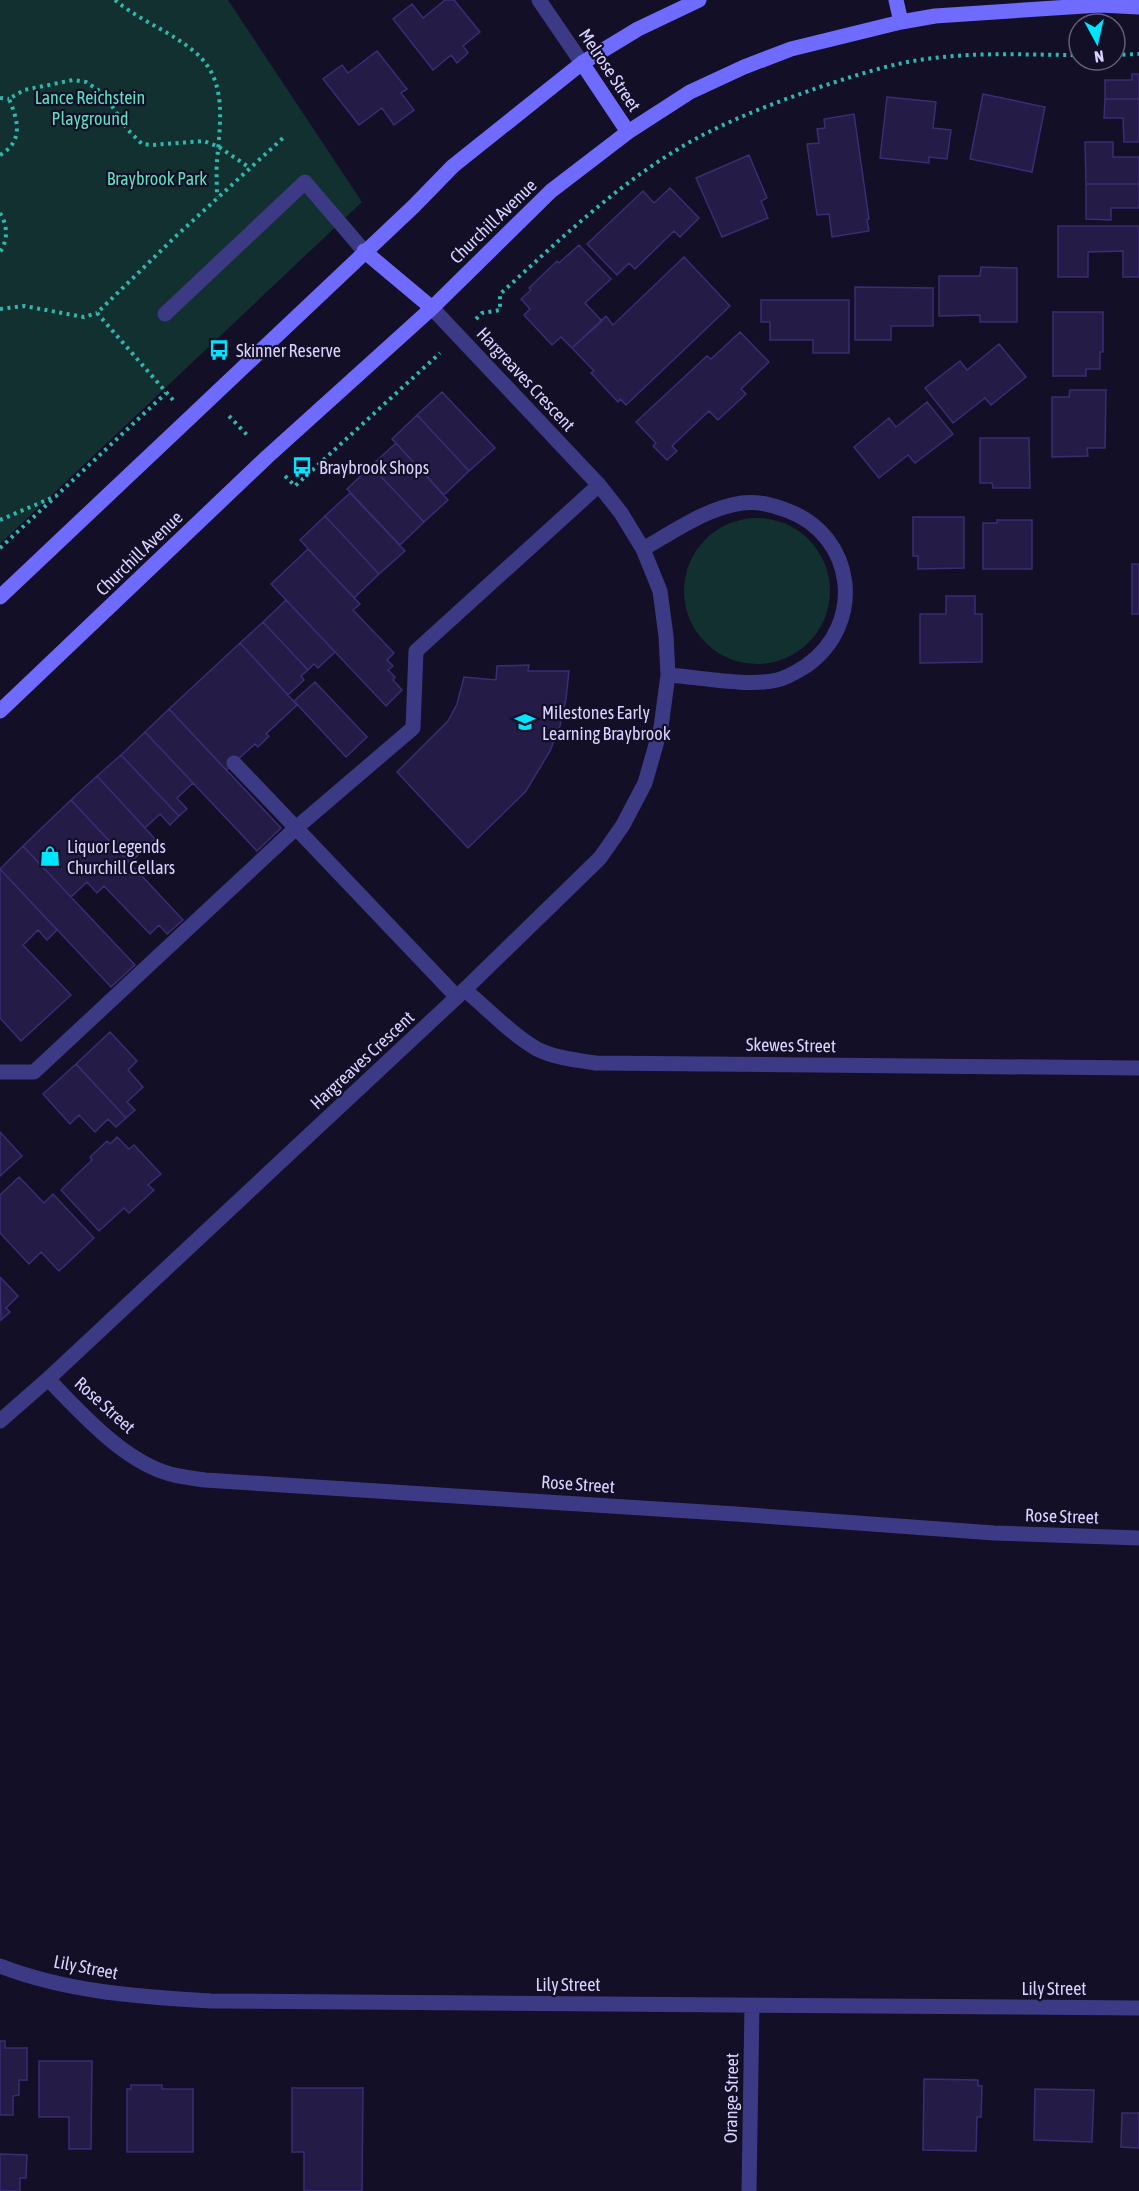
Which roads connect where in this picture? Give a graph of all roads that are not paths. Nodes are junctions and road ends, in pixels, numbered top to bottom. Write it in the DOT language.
graph roads {
  1 [pos="539,0"];
  2 [pos="699,0"];
  3 [pos="896,0"];
  4 [pos="1139,7"];
  5 [pos="901,22"];
  6 [pos="582,63"];
  7 [pos="628,132"];
  8 [pos="364,251"];
  9 [pos="432,308"];
  10 [pos="165,314"];
  11 [pos="599,485"];
  12 [pos="643,549"];
  13 [pos="0,597"];
  14 [pos="668,675"];
  15 [pos="0,711"];
  16 [pos="234,763"];
  17 [pos="296,828"];
  18 [pos="461,994"];
  19 [pos="1139,1068"];
  20 [pos="0,1072"];
  21 [pos="48,1379"];
  22 [pos="0,1421"];
  23 [pos="1139,1538"];
  24 [pos="0,1966"];
  25 [pos="752,2005"];
  26 [pos="1139,2008"];
  27 [pos="749,2191"];
  1 -- 6 [label="street, Melrose Street"];
  2 -- 6 [label="main road"];
  3 -- 5 [label="main road"];
  4 -- 5 [label="main road, Churchill Avenue"];
  5 -- 7 [label="main road, Churchill Avenue"];
  6 -- 7 [label="main road, Melrose Street"];
  6 -- 8 [label="main road"];
  7 -- 9 [label="main road, Churchill Avenue"];
  8 -- 9 [label="main road, Hargreaves Crescent"];
  8 -- 10 [label="street"];
  8 -- 13 [label="main road"];
  9 -- 11 [label="street, Hargreaves Crescent"];
  9 -- 15 [label="main road, Churchill Avenue"];
  11 -- 12 [label="street, Hargreaves Crescent"];
  11 -- 17 [label="street"];
  12 -- 14 [label="street, Hargreaves Crescent"];
  12 -- 14 [label="street"];
  14 -- 18 [label="street, Hargreaves Crescent"];
  16 -- 17 [label="street, Skewes Street"];
  17 -- 18 [label="street, Skewes Street"];
  17 -- 20 [label="street"];
  18 -- 19 [label="street, Skewes Street"];
  18 -- 21 [label="street, Hargreaves Crescent"];
  21 -- 22 [label="street, Hargreaves Crescent"];
  21 -- 23 [label="street, Rose Street"];
  24 -- 25 [label="street, Lily Street"];
  25 -- 26 [label="street, Lily Street"];
  25 -- 27 [label="street, Orange Street"];
}
